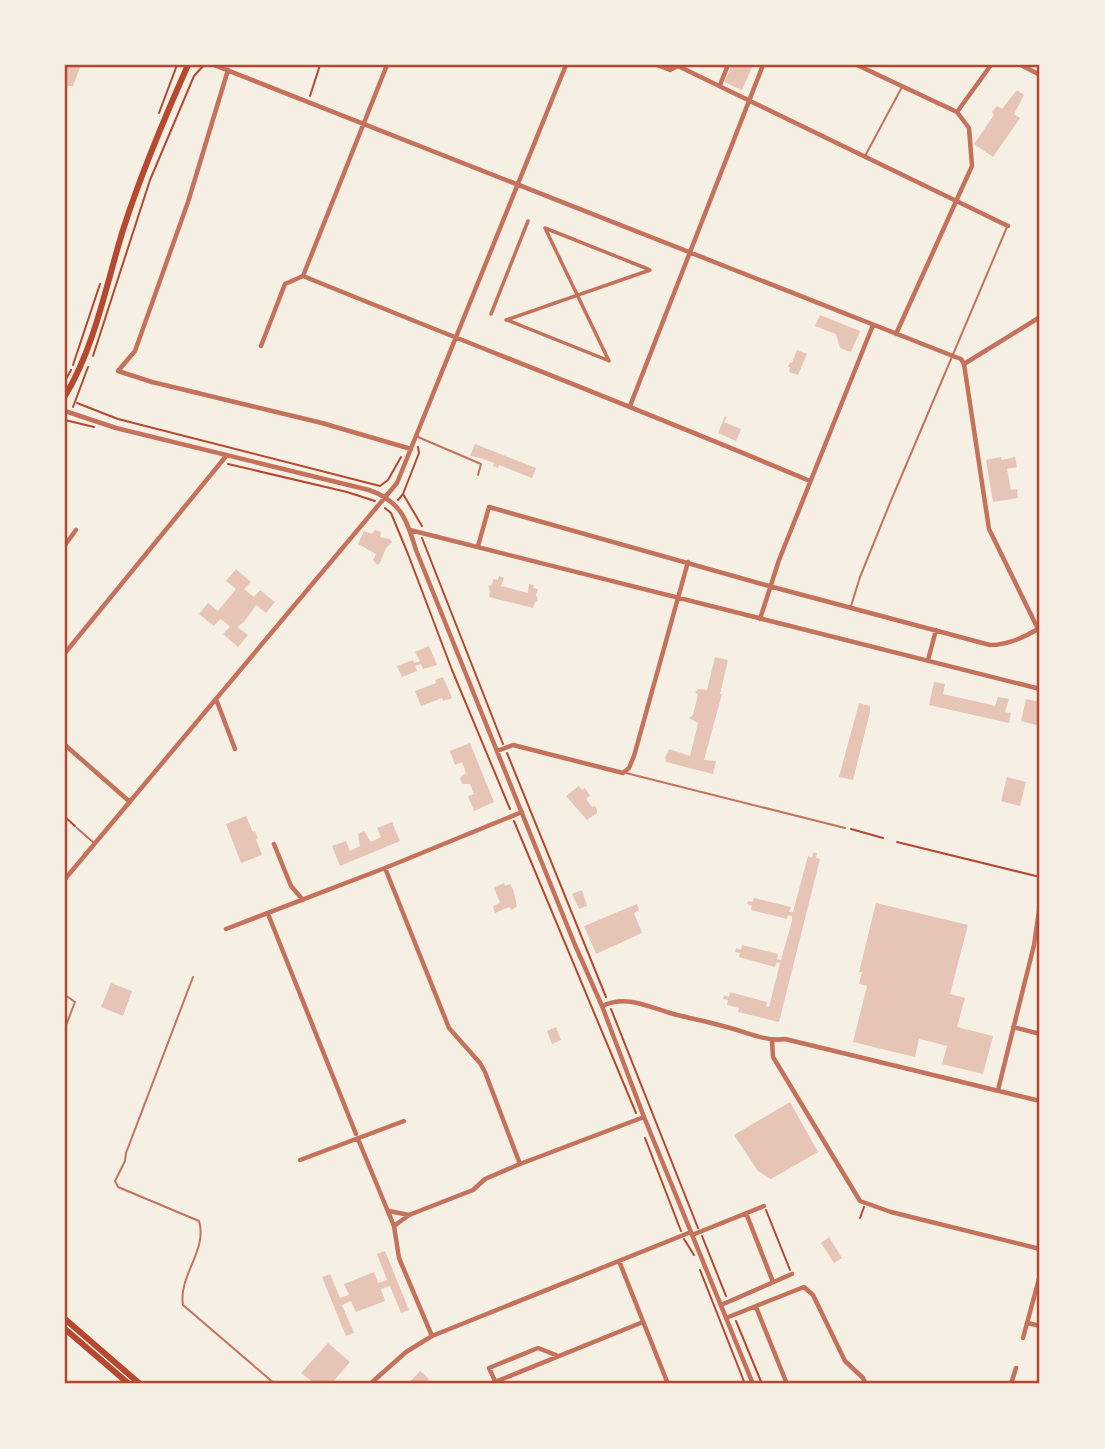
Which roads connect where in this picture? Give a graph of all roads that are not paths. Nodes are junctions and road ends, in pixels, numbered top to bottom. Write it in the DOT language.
graph roads {
  1 [pos="188,65"];
  2 [pos="214,65"];
  3 [pos="387,65"];
  4 [pos="566,65"];
  5 [pos="657,65"];
  6 [pos="678,65"];
  7 [pos="728,65"];
  8 [pos="763,65"];
  9 [pos="857,65"];
  10 [pos="991,65"];
  11 [pos="1021,65"];
  12 [pos="228,69"];
  13 [pos="1040,75"];
  14 [pos="720,85"];
  15 [pos="902,87"];
  16 [pos="750,100"];
  17 [pos="957,112"];
  18 [pos="364,122"];
  19 [pos="864,157"];
  20 [pos="518,183"];
  21 [pos="956,202"];
  22 [pos="528,221"];
  23 [pos="1008,226"];
  24 [pos="691,251"];
  25 [pos="303,276"];
  26 [pos="578,295"];
  27 [pos="491,314"];
  28 [pos="1040,317"];
  29 [pos="873,325"];
  30 [pos="896,334"];
  31 [pos="456,339"];
  32 [pos="261,346"];
  33 [pos="953,356"];
  34 [pos="964,364"];
  35 [pos="65,396"];
  36 [pos="630,406"];
  37 [pos="65,411"];
  38 [pos="416,436"];
  39 [pos="411,449"];
  40 [pos="227,455"];
  41 [pos="478,475"];
  42 [pos="810,481"];
  43 [pos="386,497"];
  44 [pos="76,530"];
  45 [pos="410,530"];
  46 [pos="65,545"];
  47 [pos="478,546"];
  48 [pos="688,562"];
  49 [pos="769,586"];
  50 [pos="679,598"];
  51 [pos="851,606"];
  52 [pos="760,619"];
  53 [pos="936,630"];
  54 [pos="1039,631"];
  55 [pos="65,653"];
  56 [pos="928,660"];
  57 [pos="1040,689"];
  58 [pos="216,699"];
  59 [pos="65,745"];
  60 [pos="235,749"];
  61 [pos="497,751"];
  62 [pos="623,773"];
  63 [pos="130,802"];
  64 [pos="522,812"];
  65 [pos="77,828"];
  66 [pos="845,828"];
  67 [pos="95,843"];
  68 [pos="274,844"];
  69 [pos="385,868"];
  70 [pos="65,879"];
  71 [pos="303,900"];
  72 [pos="1040,904"];
  73 [pos="268,914"];
  74 [pos="226,929"];
  75 [pos="1037,946"];
  76 [pos="192,977"];
  77 [pos="65,995"];
  78 [pos="602,1006"];
  79 [pos="1013,1027"];
  80 [pos="65,1028"];
  81 [pos="1040,1034"];
  82 [pos="772,1041"];
  83 [pos="998,1090"];
  84 [pos="1040,1101"];
  85 [pos="645,1117"];
  86 [pos="404,1121"];
  87 [pos="357,1138"];
  88 [pos="300,1160"];
  89 [pos="520,1164"];
  90 [pos="764,1206"];
  91 [pos="388,1211"];
  92 [pos="746,1213"];
  93 [pos="409,1215"];
  94 [pos="394,1226"];
  95 [pos="692,1233"];
  96 [pos="1040,1249"];
  97 [pos="619,1261"];
  98 [pos="792,1274"];
  99 [pos="1040,1275"];
  100 [pos="773,1282"];
  101 [pos="721,1304"];
  102 [pos="756,1307"];
  103 [pos="726,1318"];
  104 [pos="65,1319"];
  105 [pos="643,1322"];
  106 [pos="1028,1323"];
  107 [pos="1040,1326"];
  108 [pos="65,1329"];
  109 [pos="432,1336"];
  110 [pos="1023,1338"];
  111 [pos="558,1356"];
  112 [pos="1016,1368"];
  113 [pos="496,1383"];
  114 [pos="129,1384"];
  115 [pos="140,1384"];
  116 [pos="275,1384"];
  117 [pos="370,1384"];
  118 [pos="668,1384"];
  119 [pos="753,1384"];
  120 [pos="787,1384"];
  121 [pos="866,1384"];
  122 [pos="1011,1384"];
  1 -- 35 [label="main road"];
  2 -- 12 [label="street"];
  3 -- 18 [label="street"];
  4 -- 20 [label="street"];
  5 -- 6 [label="street"];
  6 -- 14 [label="street"];
  7 -- 14 [label="street"];
  8 -- 16 [label="street"];
  9 -- 15 [label="street"];
  10 -- 17 [label="street"];
  11 -- 13 [label="street"];
  12 -- 18 [label="street"];
  12 -- 39 [label="street"];
  14 -- 16 [label="street"];
  15 -- 17 [label="street"];
  15 -- 19 [label="lane"];
  16 -- 19 [label="street"];
  16 -- 24 [label="street"];
  17 -- 21 [label="street"];
  18 -- 20 [label="street"];
  18 -- 25 [label="street"];
  19 -- 21 [label="street"];
  20 -- 24 [label="street"];
  20 -- 31 [label="street"];
  21 -- 23 [label="street"];
  21 -- 30 [label="street"];
  22 -- 27 [label="street"];
  23 -- 33 [label="lane"];
  24 -- 29 [label="street"];
  24 -- 36 [label="street"];
  25 -- 31 [label="street"];
  25 -- 32 [label="street"];
  26 -- 26 [label="street"];
  26 -- 26 [label="street"];
  28 -- 34 [label="street"];
  29 -- 30 [label="street"];
  29 -- 42 [label="street"];
  30 -- 33 [label="street"];
  31 -- 36 [label="street"];
  31 -- 38 [label="street"];
  33 -- 34 [label="street"];
  33 -- 51 [label="lane"];
  34 -- 54 [label="street"];
  36 -- 42 [label="street"];
  37 -- 40 [label="street"];
  38 -- 39 [label="street"];
  38 -- 41 [label="lane"];
  39 -- 43 [label="street"];
  40 -- 43 [label="street"];
  40 -- 55 [label="street"];
  42 -- 49 [label="street"];
  43 -- 45 [label="street"];
  43 -- 58 [label="street"];
  44 -- 46 [label="street"];
  45 -- 47 [label="street"];
  45 -- 61 [label="street"];
  47 -- 48 [label="street"];
  47 -- 50 [label="street"];
  48 -- 49 [label="street"];
  48 -- 50 [label="street"];
  49 -- 51 [label="street"];
  49 -- 52 [label="street"];
  50 -- 52 [label="street"];
  50 -- 62 [label="street"];
  51 -- 53 [label="street"];
  52 -- 56 [label="street"];
  53 -- 54 [label="street"];
  53 -- 56 [label="street"];
  56 -- 57 [label="street"];
  58 -- 60 [label="street"];
  58 -- 63 [label="street"];
  59 -- 63 [label="street"];
  61 -- 62 [label="street"];
  61 -- 64 [label="street"];
  62 -- 66 [label="lane"];
  63 -- 67 [label="street"];
  64 -- 69 [label="street"];
  64 -- 78 [label="street"];
  65 -- 67 [label="lane"];
  67 -- 70 [label="street"];
  68 -- 71 [label="street"];
  69 -- 71 [label="street"];
  69 -- 89 [label="street"];
  71 -- 73 [label="street"];
  72 -- 75 [label="street"];
  73 -- 74 [label="street"];
  73 -- 87 [label="street"];
  75 -- 79 [label="street"];
  76 -- 116 [label="lane"];
  77 -- 80 [label="lane"];
  78 -- 82 [label="street"];
  78 -- 85 [label="street"];
  79 -- 81 [label="street"];
  79 -- 83 [label="street"];
  82 -- 83 [label="street"];
  82 -- 96 [label="street"];
  83 -- 84 [label="street"];
  85 -- 89 [label="street"];
  85 -- 95 [label="street"];
  86 -- 87 [label="street"];
  87 -- 88 [label="street"];
  87 -- 91 [label="street"];
  89 -- 93 [label="street"];
  90 -- 92 [label="street"];
  91 -- 93 [label="street"];
  91 -- 94 [label="street"];
  92 -- 95 [label="street"];
  92 -- 100 [label="street"];
  93 -- 94 [label="street"];
  94 -- 109 [label="street"];
  95 -- 97 [label="street"];
  95 -- 101 [label="street"];
  97 -- 105 [label="street"];
  97 -- 109 [label="street"];
  98 -- 100 [label="street"];
  99 -- 106 [label="street"];
  100 -- 101 [label="street"];
  101 -- 103 [label="street"];
  102 -- 103 [label="street"];
  102 -- 120 [label="street"];
  102 -- 121 [label="street"];
  103 -- 119 [label="street"];
  104 -- 115 [label="main road"];
  105 -- 111 [label="street"];
  105 -- 118 [label="street"];
  106 -- 107 [label="street"];
  106 -- 110 [label="street"];
  108 -- 114 [label="main road"];
  109 -- 117 [label="street"];
  111 -- 113 [label="street"];
  111 -- 113 [label="street"];
  112 -- 122 [label="street"];
}
